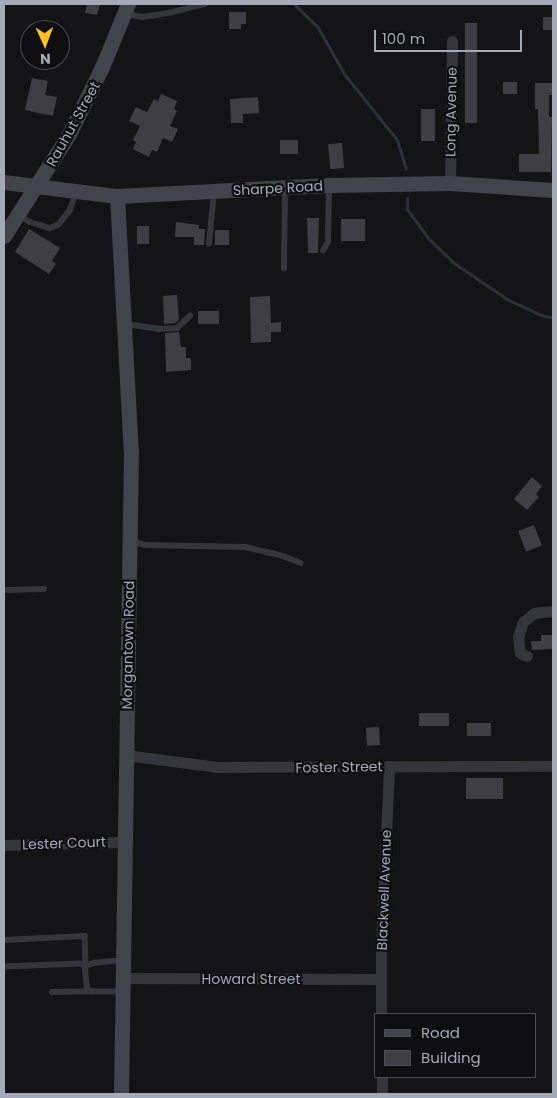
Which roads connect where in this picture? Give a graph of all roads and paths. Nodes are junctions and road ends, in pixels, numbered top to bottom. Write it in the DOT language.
graph roads {
  1 [pos="205,4"];
  2 [pos="126,9"];
  3 [pos="452,41"];
  4 [pos="4,182"];
  5 [pos="450,183"];
  6 [pos="329,185"];
  7 [pos="36,187"];
  8 [pos="285,187"];
  9 [pos="553,190"];
  10 [pos="76,191"];
  11 [pos="214,191"];
  12 [pos="117,196"];
  13 [pos="18,214"];
  14 [pos="4,236"];
  15 [pos="209,244"];
  16 [pos="323,251"];
  17 [pos="284,269"];
  18 [pos="190,316"];
  19 [pos="125,324"];
  20 [pos="130,541"];
  21 [pos="301,563"];
  22 [pos="44,588"];
  23 [pos="4,590"];
  24 [pos="553,611"];
  25 [pos="527,656"];
  26 [pos="126,755"];
  27 [pos="389,766"];
  28 [pos="553,766"];
  29 [pos="124,842"];
  30 [pos="4,845"];
  31 [pos="4,940"];
  32 [pos="122,960"];
  33 [pos="86,966"];
  34 [pos="4,967"];
  35 [pos="380,979"];
  36 [pos="121,985"];
  37 [pos="90,991"];
  38 [pos="52,992"];
  39 [pos="381,1013"];
  40 [pos="382,1078"];
  41 [pos="121,1094"];
  42 [pos="382,1094"];
  1 -- 2 [label="lane"];
  2 -- 7 [label="street, Rauhut Street"];
  3 -- 5 [label="street, Long Avenue"];
  4 -- 7 [label="street, Sharpe Road"];
  5 -- 6 [label="street, Sharpe Road"];
  5 -- 9 [label="street, Sharpe Road"];
  6 -- 8 [label="street, Sharpe Road"];
  6 -- 16 [label="lane"];
  7 -- 10 [label="street, Sharpe Road"];
  7 -- 13 [label="street, Rauhut Street"];
  8 -- 11 [label="street, Sharpe Road"];
  8 -- 17 [label="lane"];
  10 -- 12 [label="street, Sharpe Road"];
  10 -- 13 [label="lane"];
  11 -- 12 [label="street, Sharpe Road"];
  11 -- 15 [label="lane"];
  12 -- 19 [label="street, Morgantown Road"];
  13 -- 14 [label="street, Rauhut Street"];
  18 -- 19 [label="lane"];
  19 -- 20 [label="street, Morgantown Road"];
  20 -- 21 [label="lane"];
  20 -- 26 [label="street, Morgantown Road"];
  22 -- 23 [label="lane"];
  24 -- 25 [label="street"];
  26 -- 27 [label="street, Foster Street"];
  26 -- 29 [label="street, Morgantown Road"];
  27 -- 28 [label="street, Foster Street"];
  27 -- 35 [label="street, Blackwell Avenue"];
  29 -- 30 [label="street, Lester Court"];
  29 -- 32 [label="street, Morgantown Road"];
  31 -- 33 [label="lane"];
  32 -- 33 [label="lane"];
  32 -- 36 [label="street, Morgantown Road"];
  33 -- 34 [label="lane"];
  33 -- 37 [label="lane"];
  35 -- 36 [label="street, Howard Street"];
  35 -- 39 [label="street, Blackwell Avenue"];
  36 -- 37 [label="lane"];
  36 -- 41 [label="street, Morgantown Road"];
  37 -- 38 [label="lane"];
  40 -- 42 [label="street"];
}
